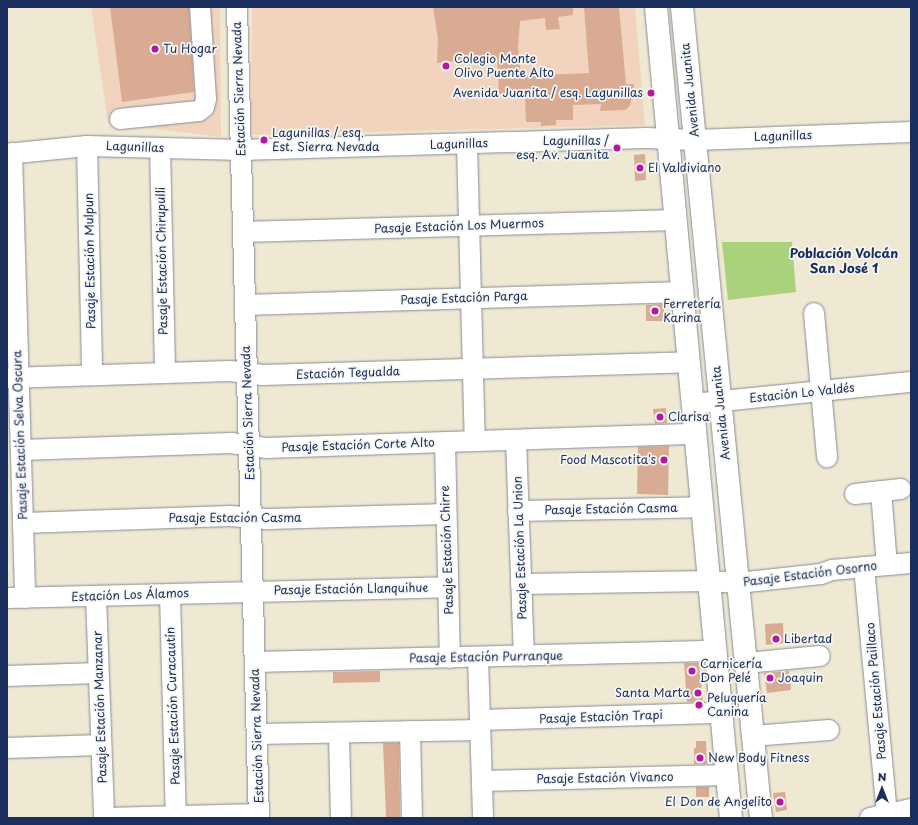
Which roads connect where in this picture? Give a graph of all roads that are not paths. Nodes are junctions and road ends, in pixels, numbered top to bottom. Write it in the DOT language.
graph roads {
  1 [pos="200,7"];
  2 [pos="237,7"];
  3 [pos="656,7"];
  4 [pos="682,7"];
  5 [pos="120,119"];
  6 [pos="911,132"];
  7 [pos="668,138"];
  8 [pos="695,140"];
  9 [pos="467,144"];
  10 [pos="87,146"];
  11 [pos="160,148"];
  12 [pos="241,150"];
  13 [pos="10,154"];
  14 [pos="676,220"];
  15 [pos="469,226"];
  16 [pos="243,232"];
  17 [pos="682,292"];
  18 [pos="471,298"];
  19 [pos="245,305"];
  20 [pos="12,309"];
  21 [pos="814,313"];
  22 [pos="689,362"];
  23 [pos="473,369"];
  24 [pos="165,373"];
  25 [pos="247,373"];
  26 [pos="92,375"];
  27 [pos="13,378"];
  28 [pos="911,382"];
  29 [pos="821,391"];
  30 [pos="720,402"];
  31 [pos="693,404"];
  32 [pos="696,434"];
  33 [pos="516,440"];
  34 [pos="475,441"];
  35 [pos="444,442"];
  36 [pos="249,445"];
  37 [pos="21,450"];
  38 [pos="827,457"];
  39 [pos="901,489"];
  40 [pos="881,491"];
  41 [pos="855,494"];
  42 [pos="703,507"];
  43 [pos="518,511"];
  44 [pos="446,514"];
  45 [pos="251,518"];
  46 [pos="23,523"];
  47 [pos="911,563"];
  48 [pos="887,565"];
  49 [pos="864,567"];
  50 [pos="710,581"];
  51 [pos="738,583"];
  52 [pos="521,584"];
  53 [pos="448,587"];
  54 [pos="253,591"];
  55 [pos="170,594"];
  56 [pos="96,596"];
  57 [pos="16,598"];
  58 [pos="716,651"];
  59 [pos="524,656"];
  60 [pos="820,656"];
  61 [pos="478,657"];
  62 [pos="450,658"];
  63 [pos="255,662"];
  64 [pos="746,663"];
  65 [pos="98,673"];
  66 [pos="7,676"];
  67 [pos="722,713"];
  68 [pos="480,725"];
  69 [pos="829,730"];
  70 [pos="410,731"];
  71 [pos="339,733"];
  72 [pos="257,734"];
  73 [pos="753,736"];
  74 [pos="101,745"];
  75 [pos="7,748"];
  76 [pos="728,775"];
  77 [pos="482,781"];
  78 [pos="911,809"];
  79 [pos="259,816"];
  80 [pos="878,816"];
  81 [pos="176,817"];
  82 [pos="105,818"];
  83 [pos="341,818"];
  84 [pos="412,818"];
  85 [pos="483,818"];
  86 [pos="731,818"];
  87 [pos="761,818"];
  1 -- 5 [label="street"];
  2 -- 12 [label="street, Estación Sierra Nevada"];
  3 -- 7 [label="main road"];
  4 -- 8 [label="main road, Avenida Juanita"];
  6 -- 8 [label="street, Lagunillas"];
  7 -- 8 [label="street, Lagunillas"];
  7 -- 9 [label="street, Lagunillas"];
  7 -- 14 [label="main road"];
  8 -- 30 [label="main road, Avenida Juanita"];
  9 -- 12 [label="street, Lagunillas"];
  9 -- 15 [label="street"];
  10 -- 11 [label="street, Lagunillas"];
  10 -- 13 [label="street, Lagunillas"];
  10 -- 26 [label="street, Pasaje Estación Mulpun"];
  11 -- 12 [label="street, Lagunillas"];
  11 -- 24 [label="street, Pasaje Estación Chirupulli"];
  12 -- 16 [label="street, Estación Sierra Nevada"];
  13 -- 20 [label="street, Pasaje Estación Selva Oscura"];
  14 -- 15 [label="street, Pasaje Estación Los Muermos"];
  14 -- 17 [label="main road"];
  15 -- 16 [label="street, Pasaje Estación Los Muermos"];
  15 -- 18 [label="street"];
  16 -- 19 [label="street, Estación Sierra Nevada"];
  17 -- 18 [label="street, Pasaje Estación Parga"];
  17 -- 22 [label="main road"];
  18 -- 19 [label="street, Pasaje Estación Parga"];
  18 -- 23 [label="street"];
  19 -- 25 [label="street, Estación Sierra Nevada"];
  20 -- 27 [label="street, Pasaje Estación Selva Oscura"];
  21 -- 29 [label="street"];
  22 -- 23 [label="street, Estación Tegualda"];
  22 -- 31 [label="main road"];
  23 -- 25 [label="street, Estación Tegualda"];
  23 -- 34 [label="street"];
  24 -- 25 [label="street, Estación Tegualda"];
  24 -- 26 [label="street, Estación Tegualda"];
  25 -- 36 [label="street, Estación Sierra Nevada"];
  26 -- 27 [label="street, Estación Tegualda"];
  27 -- 37 [label="street, Pasaje Estación Selva Oscura"];
  28 -- 29 [label="street, Estación Lo Valdés"];
  29 -- 30 [label="street, Estación Lo Valdés"];
  29 -- 38 [label="street"];
  30 -- 31 [label="street, Estación Lo Valdés"];
  30 -- 51 [label="main road, Avenida Juanita"];
  31 -- 32 [label="main road"];
  32 -- 33 [label="street, Pasaje Estación Corte Alto"];
  32 -- 42 [label="main road"];
  33 -- 34 [label="street, Pasaje Estación Corte Alto"];
  33 -- 43 [label="street, Pasaje Estación La Union"];
  34 -- 35 [label="street, Pasaje Estación Corte Alto"];
  35 -- 36 [label="street, Pasaje Estación Corte Alto"];
  35 -- 44 [label="street, Pasaje Estación Chirre"];
  36 -- 37 [label="street, Pasaje Estación Corte Alto"];
  36 -- 45 [label="street, Estación Sierra Nevada"];
  37 -- 46 [label="street, Pasaje Estación Selva Oscura"];
  39 -- 40 [label="street"];
  40 -- 41 [label="street"];
  40 -- 48 [label="street"];
  42 -- 43 [label="street, Pasaje Estación Casma"];
  42 -- 50 [label="main road"];
  43 -- 52 [label="street, Pasaje Estación La Union"];
  44 -- 45 [label="street, Pasaje Estación Casma"];
  44 -- 53 [label="street, Pasaje Estación Chirre"];
  45 -- 46 [label="street, Pasaje Estación Casma"];
  45 -- 54 [label="street, Estación Sierra Nevada"];
  46 -- 57 [label="street, Pasaje Estación Selva Oscura"];
  47 -- 48 [label="street, Pasaje Estación Osorno"];
  48 -- 49 [label="street, Pasaje Estación Osorno"];
  49 -- 51 [label="street, Pasaje Estación Osorno"];
  49 -- 80 [label="street, Pasaje Estación Paillaco"];
  50 -- 51 [label="street, Pasaje Estación Osorno"];
  50 -- 52 [label="street"];
  50 -- 58 [label="main road"];
  51 -- 64 [label="main road, Avenida Juanita"];
  52 -- 59 [label="street, Pasaje Estación La Union"];
  53 -- 54 [label="street, Pasaje Estación Llanquihue"];
  53 -- 62 [label="street, Pasaje Estación Chirre"];
  54 -- 55 [label="street, Estación Los Álamos"];
  54 -- 63 [label="street, Estación Sierra Nevada"];
  55 -- 56 [label="street, Estación Los Álamos"];
  55 -- 81 [label="street, Pasaje Estación Curacautín"];
  56 -- 57 [label="street, Estación Los Álamos"];
  56 -- 65 [label="street, Pasaje Estación Manzanar"];
  58 -- 59 [label="street, Pasaje Estación Purranque"];
  58 -- 67 [label="main road"];
  59 -- 61 [label="street, Pasaje Estación Purranque"];
  60 -- 64 [label="street"];
  61 -- 62 [label="street, Pasaje Estación Purranque"];
  61 -- 68 [label="street"];
  62 -- 63 [label="street, Pasaje Estación Purranque"];
  63 -- 72 [label="street, Estación Sierra Nevada"];
  64 -- 73 [label="main road, Avenida Juanita"];
  65 -- 66 [label="street"];
  65 -- 74 [label="street, Pasaje Estación Manzanar"];
  67 -- 68 [label="street, Pasaje Estación Trapi"];
  67 -- 76 [label="main road"];
  68 -- 70 [label="street, Pasaje Estación Trapi"];
  68 -- 77 [label="street"];
  69 -- 73 [label="street"];
  70 -- 71 [label="street, Pasaje Estación Trapi"];
  70 -- 84 [label="street"];
  71 -- 72 [label="street, Pasaje Estación Trapi"];
  71 -- 83 [label="street"];
  72 -- 79 [label="street, Estación Sierra Nevada"];
  73 -- 87 [label="main road, Avenida Juanita"];
  74 -- 75 [label="street"];
  74 -- 82 [label="street, Pasaje Estación Manzanar"];
  76 -- 77 [label="street, Pasaje Estación Vivanco"];
  76 -- 86 [label="main road"];
  77 -- 85 [label="street"];
  78 -- 80 [label="street"];
  79 -- 81 [label="street"];
  81 -- 82 [label="street"];
}
